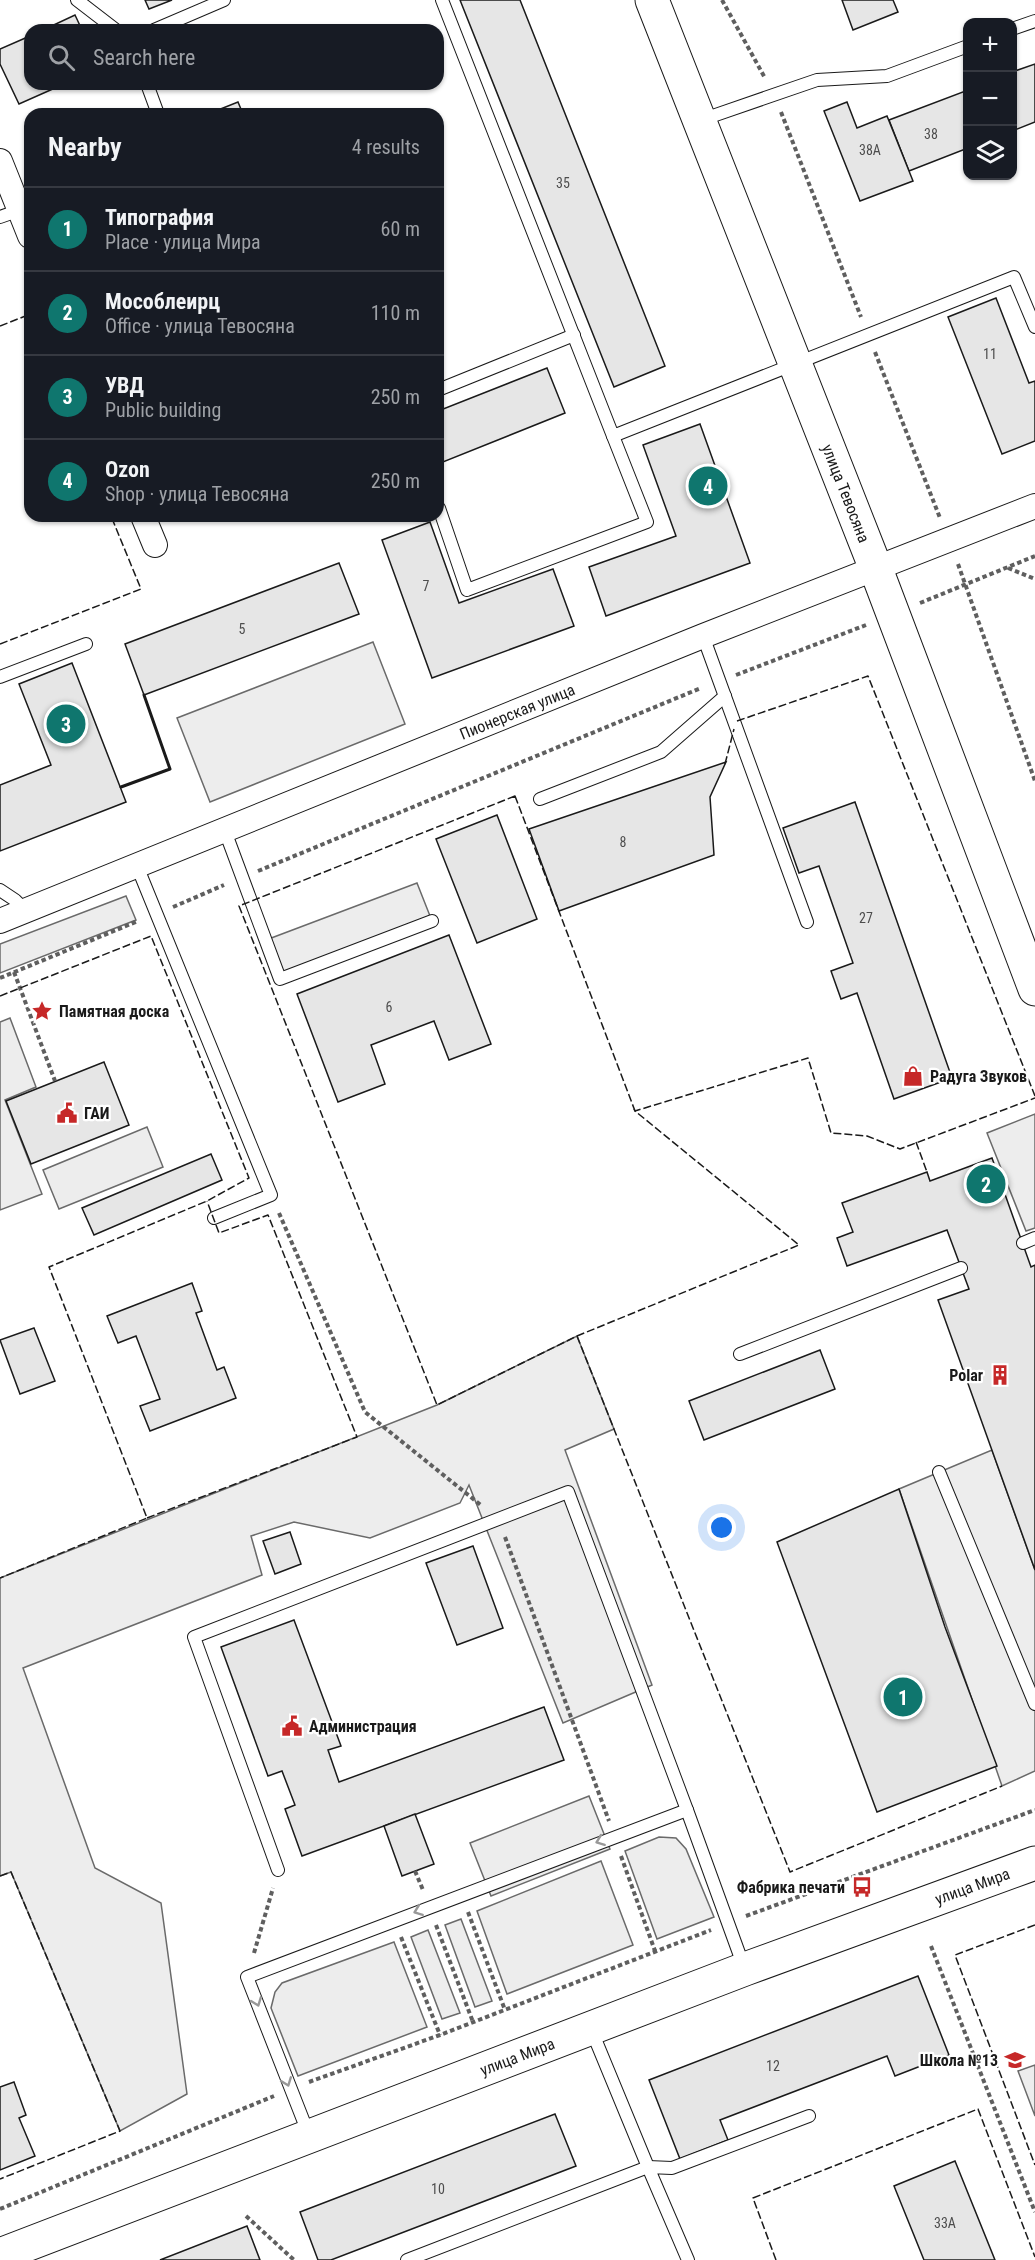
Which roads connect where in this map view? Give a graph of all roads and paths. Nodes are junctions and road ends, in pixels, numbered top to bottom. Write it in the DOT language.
graph roads {
  1 [pos="77,0"];
  2 [pos="224,0"];
  3 [pos="442,0"];
  4 [pos="652,0"];
  5 [pos="722,0"];
  6 [pos="1035,21"];
  7 [pos="108,24"];
  8 [pos="168,24"];
  9 [pos="1017,27"];
  10 [pos="963,48"];
  11 [pos="149,90"];
  12 [pos="774,96"];
  13 [pos="156,108"];
  14 [pos="699,121"];
  15 [pos="0,161"];
  16 [pos="10,213"];
  17 [pos="24,229"];
  18 [pos="1035,327"];
  19 [pos="867,334"];
  20 [pos="574,335"];
  21 [pos="793,363"];
  22 [pos="444,388"];
  23 [pos="613,436"];
  24 [pos="1035,506"];
  25 [pos="145,522"];
  26 [pos="444,522"];
  27 [pos="948,540"];
  28 [pos="155,545"];
  29 [pos="1035,556"];
  30 [pos="1007,568"];
  31 [pos="876,569"];
  32 [pos="1035,579"];
  33 [pos="965,584"];
  34 [pos="891,615"];
  35 [pos="704,636"];
  36 [pos="86,644"];
  37 [pos="0,677"];
  38 [pos="719,681"];
  39 [pos="725,696"];
  40 [pos="1035,781"];
  41 [pos="540,799"];
  42 [pos="225,831"];
  43 [pos="137,866"];
  44 [pos="242,878"];
  45 [pos="0,890"];
  46 [pos="26,911"];
  47 [pos="157,913"];
  48 [pos="0,921"];
  49 [pos="432,921"];
  50 [pos="807,922"];
  51 [pos="14,972"];
  52 [pos="0,978"];
  53 [pos="1035,989"];
  54 [pos="55,1081"];
  55 [pos="272,1196"];
  56 [pos="214,1218"];
  57 [pos="961,1268"];
  58 [pos="740,1354"];
  59 [pos="939,1472"];
  60 [pos="498,1519"];
  61 [pos="1035,1704"];
  62 [pos="687,1810"];
  63 [pos="1035,1810"];
  64 [pos="614,1836"];
  65 [pos="1035,1863"];
  66 [pos="278,1870"];
  67 [pos="462,1894"];
  68 [pos="429,1906"];
  69 [pos="395,1920"];
  70 [pos="729,1923"];
  71 [pos="931,1946"];
  72 [pos="655,1952"];
  73 [pos="745,1969"];
  74 [pos="247,1977"];
  75 [pos="506,2010"];
  76 [pos="473,2022"];
  77 [pos="591,2028"];
  78 [pos="440,2035"];
  79 [pos="290,2089"];
  80 [pos="809,2116"];
  81 [pos="309,2136"];
  82 [pos="648,2167"];
  83 [pos="0,2209"];
  84 [pos="1035,2212"];
  85 [pos="246,2216"];
  86 [pos="0,2255"];
  87 [pos="294,2260"];
  88 [pos="406,2260"];
  89 [pos="688,2260"];
  1 -- 7 [label="lane"];
  2 -- 8 [label="lane"];
  3 -- 20 [label="lane"];
  4 -- 14 [label="main road, улица Тевосяна"];
  5 -- 12 [label="path"];
  6 -- 9 [label="lane"];
  10 -- 12 [label="lane"];
  11 -- 13 [label="lane"];
  12 -- 14 [label="lane"];
  12 -- 19 [label="path"];
  14 -- 21 [label="main road, улица Тевосяна"];
  15 -- 16 [label="street"];
  16 -- 17 [label="street"];
  18 -- 19 [label="lane"];
  19 -- 21 [label="lane"];
  19 -- 27 [label="path"];
  20 -- 22 [label="lane"];
  20 -- 23 [label="lane"];
  21 -- 23 [label="lane"];
  21 -- 31 [label="main road, улица Тевосяна"];
  23 -- 26 [label="lane"];
  24 -- 27 [label="street, Пионерская улица"];
  25 -- 28 [label="street"];
  27 -- 31 [label="street, Пионерская улица"];
  27 -- 33 [label="path"];
  29 -- 30 [label="path"];
  30 -- 32 [label="path"];
  30 -- 33 [label="path"];
  31 -- 34 [label="main road, улица Тевосяна"];
  31 -- 35 [label="street, Пионерская улица"];
  33 -- 34 [label="path"];
  33 -- 40 [label="path"];
  34 -- 38 [label="path"];
  34 -- 53 [label="main road, улица Тевосяна"];
  35 -- 38 [label="lane"];
  35 -- 42 [label="street, Пионерская улица"];
  36 -- 37 [label="lane"];
  38 -- 39 [label="lane"];
  38 -- 44 [label="path"];
  39 -- 41 [label="lane"];
  39 -- 50 [label="lane"];
  42 -- 43 [label="street, Пионерская улица"];
  42 -- 44 [label="lane"];
  43 -- 46 [label="street, Пионерская улица"];
  43 -- 47 [label="lane"];
  44 -- 47 [label="path"];
  44 -- 49 [label="lane"];
  45 -- 46 [label="lane"];
  46 -- 48 [label="street, Пионерская улица"];
  47 -- 51 [label="path"];
  47 -- 55 [label="lane"];
  51 -- 52 [label="path"];
  51 -- 54 [label="path"];
  55 -- 56 [label="lane"];
  55 -- 60 [label="path"];
  57 -- 58 [label="lane"];
  59 -- 61 [label="lane"];
  60 -- 62 [label="lane"];
  60 -- 64 [label="path"];
  60 -- 66 [label="lane"];
  62 -- 64 [label="lane"];
  62 -- 70 [label="lane"];
  63 -- 70 [label="path"];
  64 -- 67 [label="lane, one-way"];
  64 -- 72 [label="path"];
  65 -- 73 [label="main road, улица Мира"];
  66 -- 74 [label="path"];
  67 -- 68 [label="lane"];
  67 -- 75 [label="path"];
  68 -- 69 [label="lane, one-way"];
  68 -- 76 [label="path"];
  69 -- 74 [label="lane"];
  69 -- 78 [label="path"];
  70 -- 72 [label="path"];
  70 -- 73 [label="lane"];
  71 -- 84 [label="path"];
  72 -- 75 [label="path"];
  73 -- 77 [label="main road, улица Мира"];
  74 -- 79 [label="lane, one-way"];
  75 -- 76 [label="path"];
  76 -- 78 [label="path"];
  77 -- 81 [label="main road, улица Мира"];
  77 -- 82 [label="lane"];
  78 -- 79 [label="path"];
  79 -- 81 [label="lane"];
  79 -- 83 [label="path"];
  80 -- 82 [label="lane"];
  81 -- 86 [label="main road, улица Мира"];
  82 -- 88 [label="lane"];
  82 -- 89 [label="lane"];
  85 -- 87 [label="path"];
}
